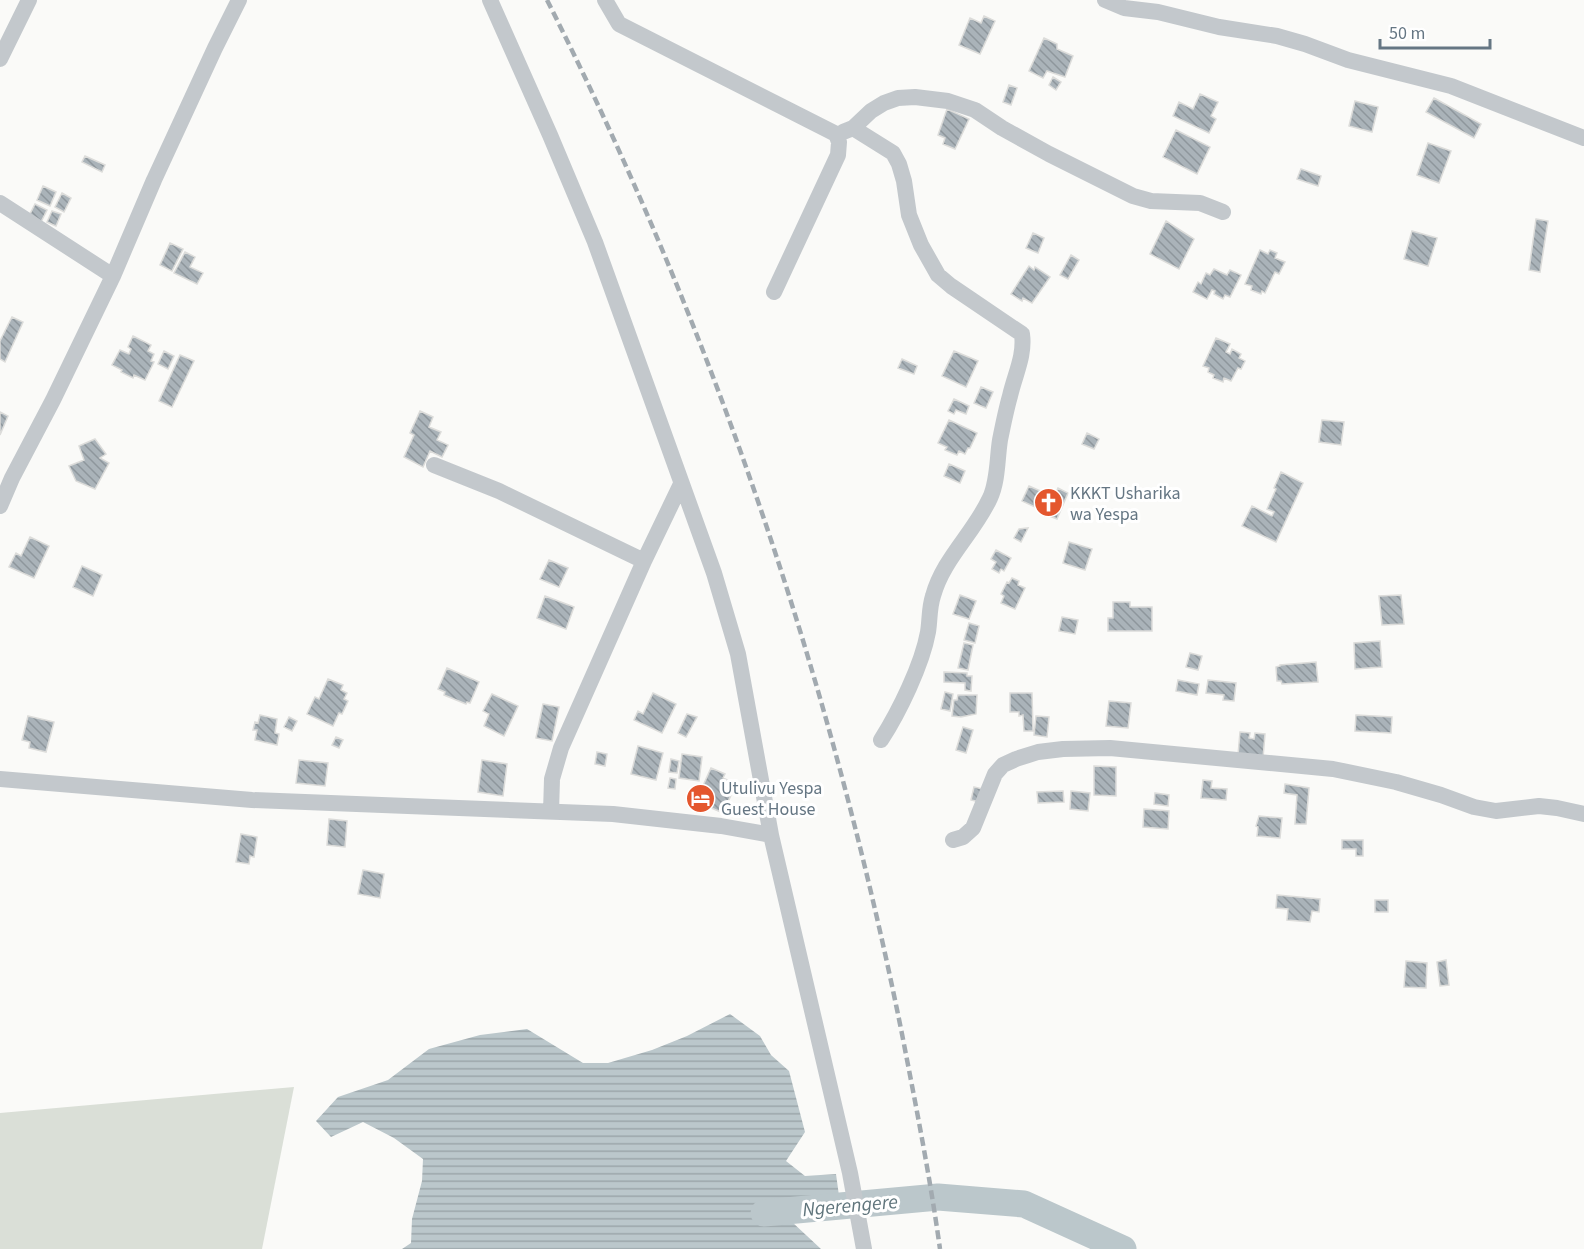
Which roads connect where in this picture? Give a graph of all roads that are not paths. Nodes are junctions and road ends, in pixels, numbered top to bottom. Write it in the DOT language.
graph roads {
  1 [pos="29,0"];
  2 [pos="239,0"];
  3 [pos="490,0"];
  4 [pos="605,0"];
  5 [pos="1105,0"];
  6 [pos="0,59"];
  7 [pos="853,128"];
  8 [pos="836,134"];
  9 [pos="1584,138"];
  10 [pos="0,203"];
  11 [pos="1222,212"];
  12 [pos="113,276"];
  13 [pos="774,292"];
  14 [pos="435,465"];
  15 [pos="6,476"];
  16 [pos="681,484"];
  17 [pos="0,506"];
  18 [pos="644,561"];
  19 [pos="881,740"];
  20 [pos="0,779"];
  21 [pos="551,812"];
  22 [pos="1584,814"];
  23 [pos="771,835"];
  24 [pos="953,840"];
  25 [pos="864,1249"];
  1 -- 6 [label="street"];
  2 -- 12 [label="street"];
  3 -- 16 [label="street"];
  4 -- 8 [label="street"];
  5 -- 9 [label="street"];
  7 -- 8 [label="street"];
  7 -- 11 [label="street"];
  7 -- 19 [label="street"];
  8 -- 13 [label="street"];
  10 -- 12 [label="street"];
  12 -- 15 [label="street"];
  14 -- 18 [label="street"];
  15 -- 17 [label="street"];
  16 -- 18 [label="street"];
  16 -- 23 [label="street"];
  18 -- 21 [label="street"];
  20 -- 21 [label="street"];
  21 -- 23 [label="street"];
  22 -- 24 [label="street"];
  23 -- 25 [label="street"];
}
